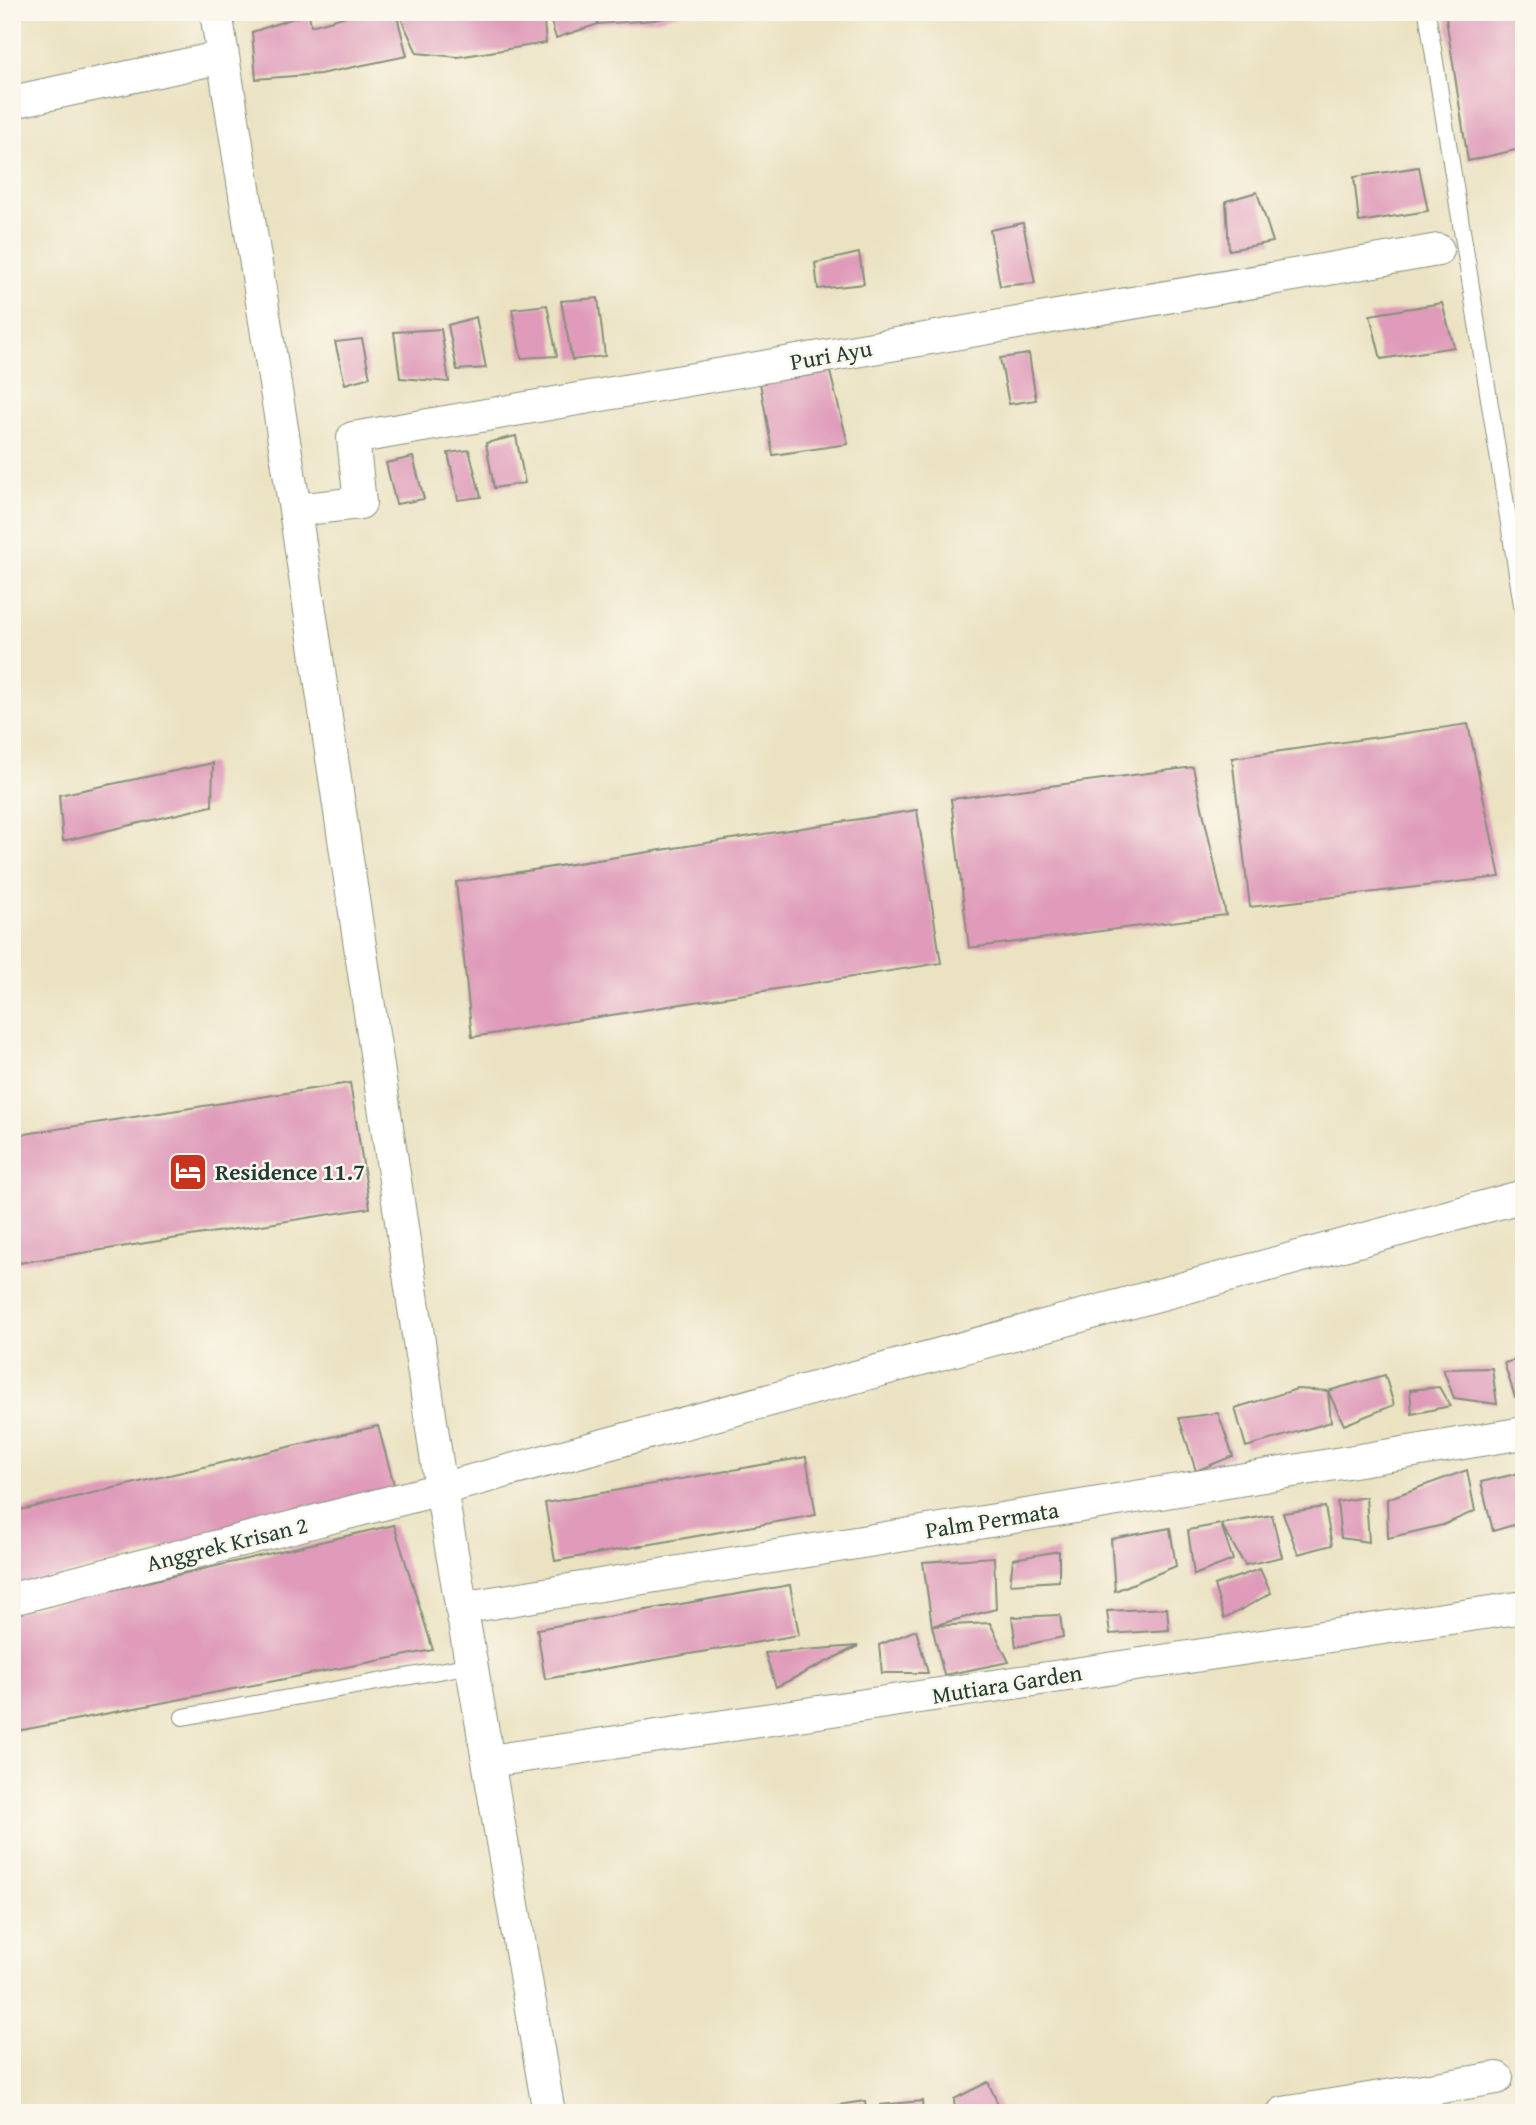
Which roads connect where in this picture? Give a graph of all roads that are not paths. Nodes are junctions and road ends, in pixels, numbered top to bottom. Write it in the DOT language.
graph roads {
  1 [pos="216,12"];
  2 [pos="1427,12"];
  3 [pos="223,57"];
  4 [pos="12,102"];
  5 [pos="1438,250"];
  6 [pos="295,510"];
  7 [pos="1524,617"];
  8 [pos="1524,1196"];
  9 [pos="1524,1433"];
  10 [pos="441,1489"];
  11 [pos="12,1600"];
  12 [pos="1524,1607"];
  13 [pos="461,1608"];
  14 [pos="472,1665"];
  15 [pos="183,1717"];
  16 [pos="491,1761"];
  17 [pos="1497,2078"];
  18 [pos="549,2113"];
  19 [pos="1283,2113"];
  1 -- 3 [label="street"];
  2 -- 7 [label="lane"];
  3 -- 4 [label="street"];
  3 -- 6 [label="street"];
  5 -- 6 [label="street, Puri Ayu"];
  6 -- 10 [label="street"];
  8 -- 10 [label="street, Anggrek Krisan 2"];
  9 -- 13 [label="street, Palm Permata"];
  10 -- 11 [label="street, Anggrek Krisan 2"];
  10 -- 13 [label="street"];
  12 -- 16 [label="street, Mutiara Garden"];
  13 -- 14 [label="street"];
  14 -- 15 [label="lane"];
  14 -- 16 [label="street"];
  16 -- 18 [label="street"];
  17 -- 19 [label="street"];
}
